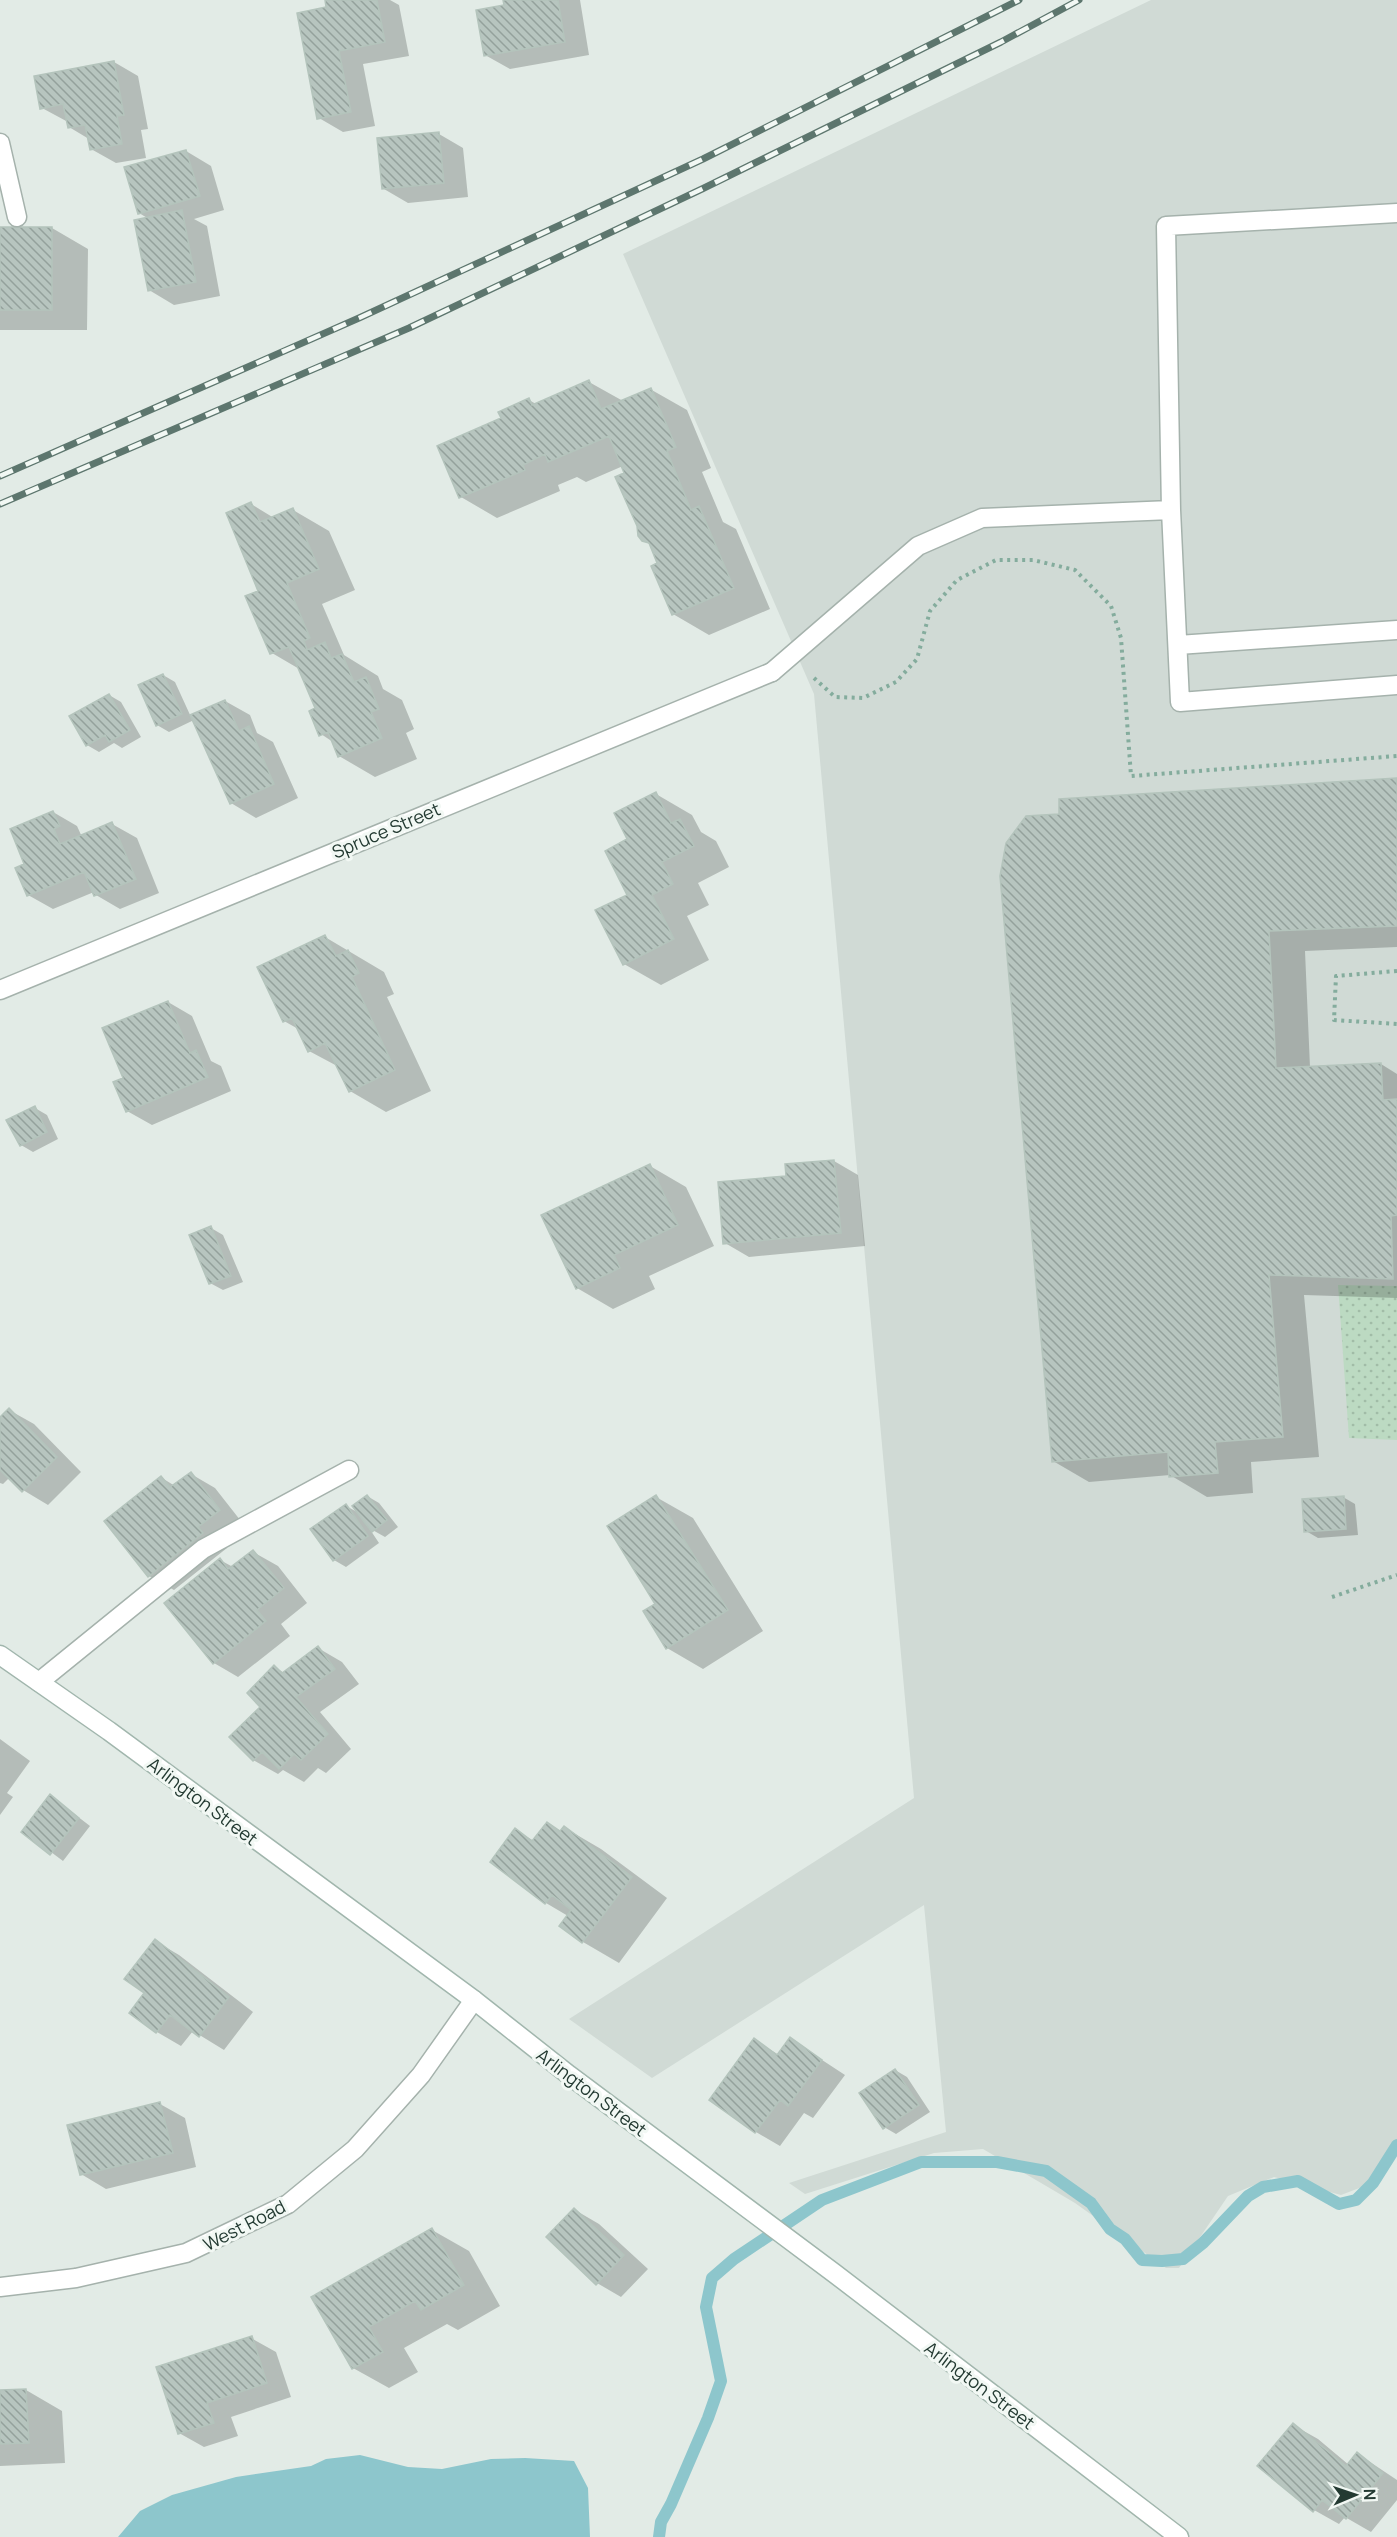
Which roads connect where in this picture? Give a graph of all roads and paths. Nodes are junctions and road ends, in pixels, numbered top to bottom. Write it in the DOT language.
graph roads {
  1 [pos="0,143"];
  2 [pos="1397,213"];
  3 [pos="17,217"];
  4 [pos="1171,510"];
  5 [pos="1397,630"];
  6 [pos="1178,645"];
  7 [pos="814,678"];
  8 [pos="1397,685"];
  9 [pos="1397,756"];
  10 [pos="1397,970"];
  11 [pos="0,990"];
  12 [pos="1397,1024"];
  13 [pos="349,1470"];
  14 [pos="1397,1575"];
  15 [pos="1332,1598"];
  16 [pos="0,1655"];
  17 [pos="39,1682"];
  18 [pos="474,2000"];
  19 [pos="0,2287"];
  20 [pos="1179,2537"];
  1 -- 3 [label="street"];
  2 -- 4 [label="street"];
  4 -- 6 [label="street"];
  4 -- 11 [label="street, Spruce Street"];
  5 -- 6 [label="street"];
  6 -- 8 [label="street"];
  7 -- 9 [label="path"];
  10 -- 12 [label="path"];
  13 -- 17 [label="street"];
  14 -- 15 [label="path"];
  16 -- 17 [label="street, Arlington Street"];
  17 -- 18 [label="street, Arlington Street"];
  18 -- 19 [label="street, West Road"];
  18 -- 20 [label="street, Arlington Street"];
}
